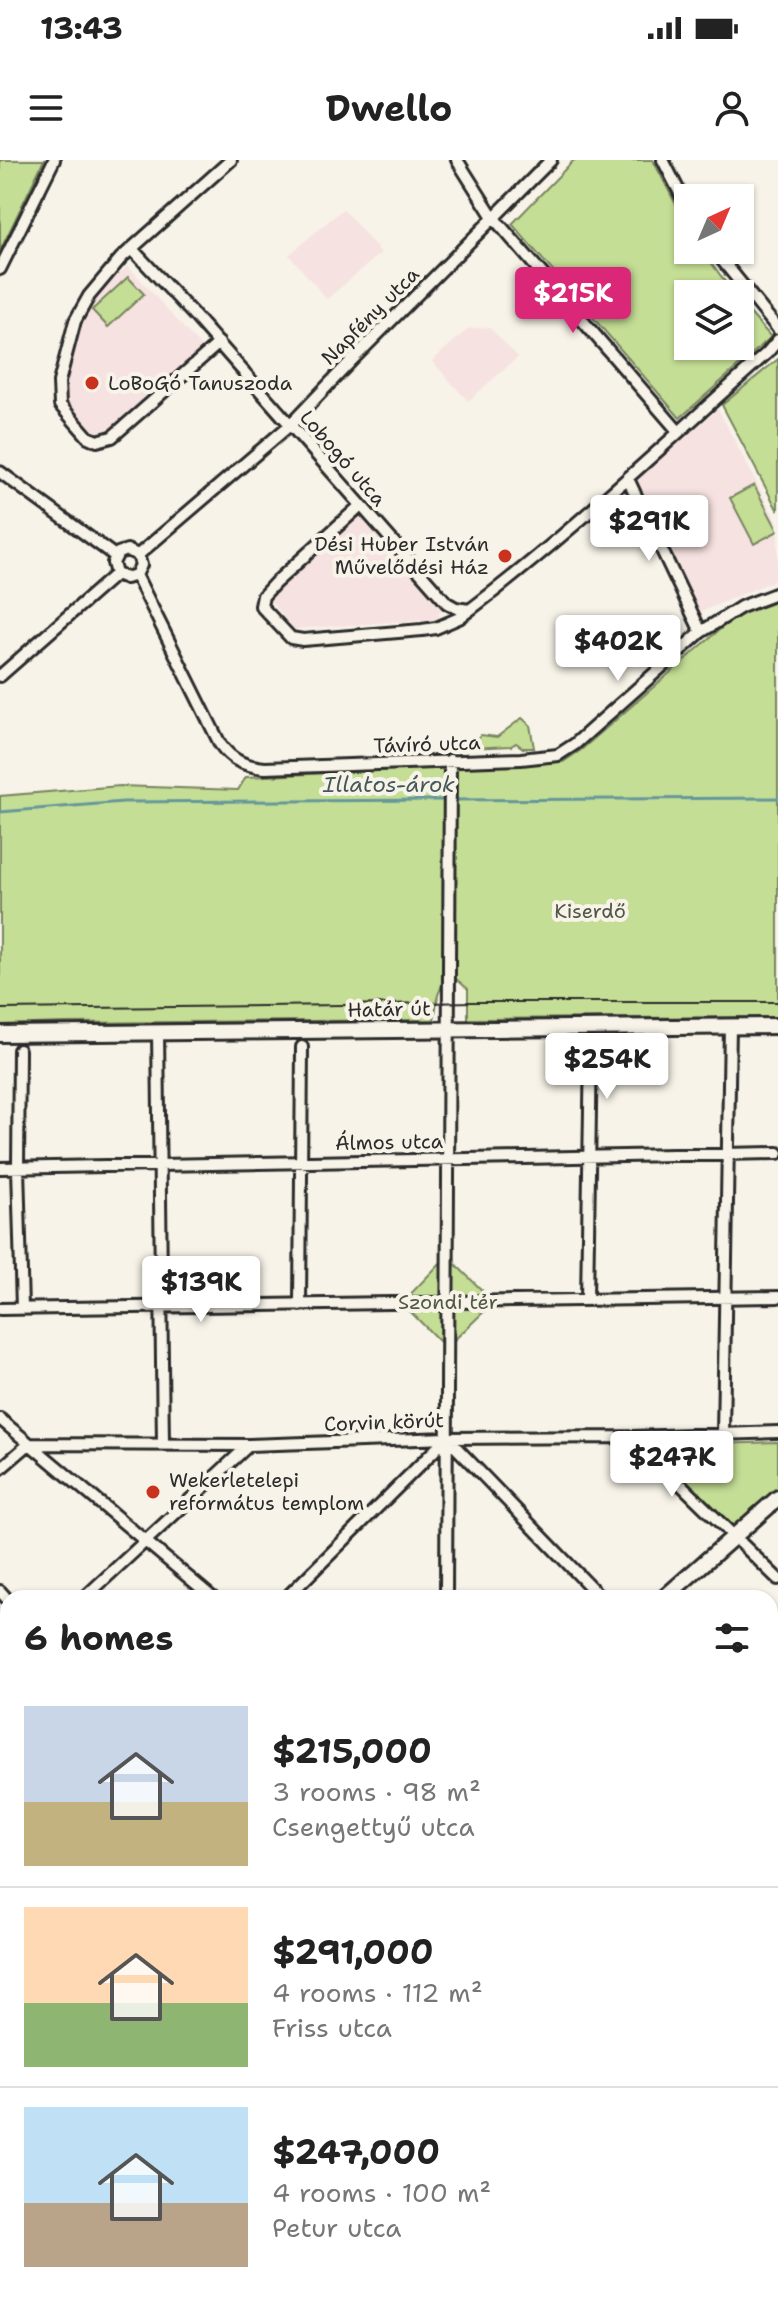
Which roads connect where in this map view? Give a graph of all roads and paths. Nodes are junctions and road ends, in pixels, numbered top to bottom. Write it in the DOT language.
graph roads {
  1 [pos="54,160"];
  2 [pos="231,160"];
  3 [pos="457,160"];
  4 [pos="551,160"];
  5 [pos="663,160"];
  6 [pos="675,184"];
  7 [pos="493,217"];
  8 [pos="132,249"];
  9 [pos="725,264"];
  10 [pos="0,269"];
  11 [pos="778,329"];
  12 [pos="778,340"];
  13 [pos="219,343"];
  14 [pos="290,425"];
  15 [pos="678,431"];
  16 [pos="0,472"];
  17 [pos="628,479"];
  18 [pos="361,505"];
  19 [pos="138,555"];
  20 [pos="115,556"];
  21 [pos="116,574"];
  22 [pos="136,575"];
  23 [pos="778,593"];
  24 [pos="469,610"];
  25 [pos="701,632"];
  26 [pos="0,676"];
  27 [pos="450,760"];
  28 [pos="730,1026"];
  29 [pos="778,1026"];
  30 [pos="449,1028"];
  31 [pos="158,1032"];
  32 [pos="0,1034"];
  33 [pos="591,1045"];
  34 [pos="302,1047"];
  35 [pos="19,1050"];
  36 [pos="778,1153"];
  37 [pos="728,1154"];
  38 [pos="589,1157"];
  39 [pos="448,1159"];
  40 [pos="301,1162"];
  41 [pos="160,1165"];
  42 [pos="0,1168"];
  43 [pos="18,1168"];
  44 [pos="778,1297"];
  45 [pos="725,1298"];
  46 [pos="587,1300"];
  47 [pos="447,1303"];
  48 [pos="300,1305"];
  49 [pos="162,1307"];
  50 [pos="22,1308"];
  51 [pos="0,1309"];
  52 [pos="0,1419"];
  53 [pos="778,1432"];
  54 [pos="723,1434"];
  55 [pos="632,1437"];
  56 [pos="447,1438"];
  57 [pos="29,1444"];
  58 [pos="163,1444"];
  59 [pos="249,1445"];
  60 [pos="0,1469"];
  61 [pos="778,1498"];
  62 [pos="734,1536"];
  63 [pos="145,1541"];
  64 [pos="778,1579"];
  65 [pos="93,1590"];
  66 [pos="203,1590"];
  67 [pos="294,1590"];
  68 [pos="446,1590"];
  69 [pos="593,1590"];
  70 [pos="673,1590"];
  1 -- 10 [label="street"];
  2 -- 8 [label="street"];
  3 -- 7 [label="street"];
  4 -- 7 [label="street, Napfény utca"];
  5 -- 6 [label="street"];
  7 -- 14 [label="street, Napfény utca"];
  7 -- 15 [label="street"];
  8 -- 13 [label="street, Lobogó utca"];
  8 -- 13 [label="street"];
  9 -- 11 [label="street"];
  12 -- 15 [label="street"];
  13 -- 14 [label="street, Lobogó utca"];
  14 -- 18 [label="street, Lobogó utca"];
  14 -- 19 [label="street, Napfény utca"];
  15 -- 17 [label="street"];
  16 -- 20 [label="street"];
  17 -- 24 [label="street"];
  17 -- 25 [label="street"];
  18 -- 24 [label="street, Lobogó utca"];
  18 -- 24 [label="street"];
  19 -- 20 [label="street"];
  19 -- 22 [label="street"];
  20 -- 21 [label="street"];
  21 -- 22 [label="street"];
  21 -- 26 [label="street"];
  22 -- 27 [label="street, Távíró utca"];
  23 -- 25 [label="street, Távíró utca"];
  25 -- 27 [label="street, Távíró utca"];
  27 -- 30 [label="street"];
  28 -- 29 [label="main road, Határ út"];
  28 -- 30 [label="main road, Határ út"];
  28 -- 37 [label="street"];
  30 -- 31 [label="main road, Határ út"];
  30 -- 39 [label="street"];
  31 -- 32 [label="main road, Határ út"];
  31 -- 41 [label="street"];
  33 -- 38 [label="street"];
  34 -- 40 [label="street"];
  35 -- 43 [label="street"];
  36 -- 37 [label="street, Álmos utca"];
  37 -- 38 [label="street, Álmos utca"];
  37 -- 45 [label="street"];
  38 -- 39 [label="street, Álmos utca"];
  38 -- 46 [label="street"];
  39 -- 40 [label="street, Álmos utca"];
  39 -- 47 [label="street"];
  40 -- 41 [label="street, Álmos utca"];
  40 -- 48 [label="street"];
  41 -- 43 [label="street, Álmos utca"];
  41 -- 49 [label="street"];
  42 -- 43 [label="street, Álmos utca"];
  43 -- 50 [label="street"];
  44 -- 45 [label="street"];
  45 -- 46 [label="street"];
  45 -- 54 [label="street"];
  46 -- 47 [label="street"];
  47 -- 48 [label="street"];
  47 -- 56 [label="street"];
  48 -- 49 [label="street"];
  49 -- 50 [label="street"];
  49 -- 58 [label="street"];
  50 -- 51 [label="street"];
  52 -- 57 [label="street"];
  53 -- 54 [label="street, Corvin körút"];
  54 -- 55 [label="street, Corvin körút"];
  55 -- 56 [label="street, Corvin körút"];
  55 -- 62 [label="street"];
  56 -- 59 [label="street, Corvin körút"];
  56 -- 67 [label="street"];
  56 -- 68 [label="street"];
  56 -- 69 [label="street"];
  57 -- 58 [label="street, Corvin körút"];
  57 -- 60 [label="street"];
  57 -- 63 [label="street"];
  58 -- 59 [label="street, Corvin körút"];
  59 -- 63 [label="street"];
  61 -- 62 [label="main road"];
  62 -- 64 [label="street"];
  62 -- 70 [label="main road"];
  63 -- 65 [label="street"];
  63 -- 66 [label="street"];
}
